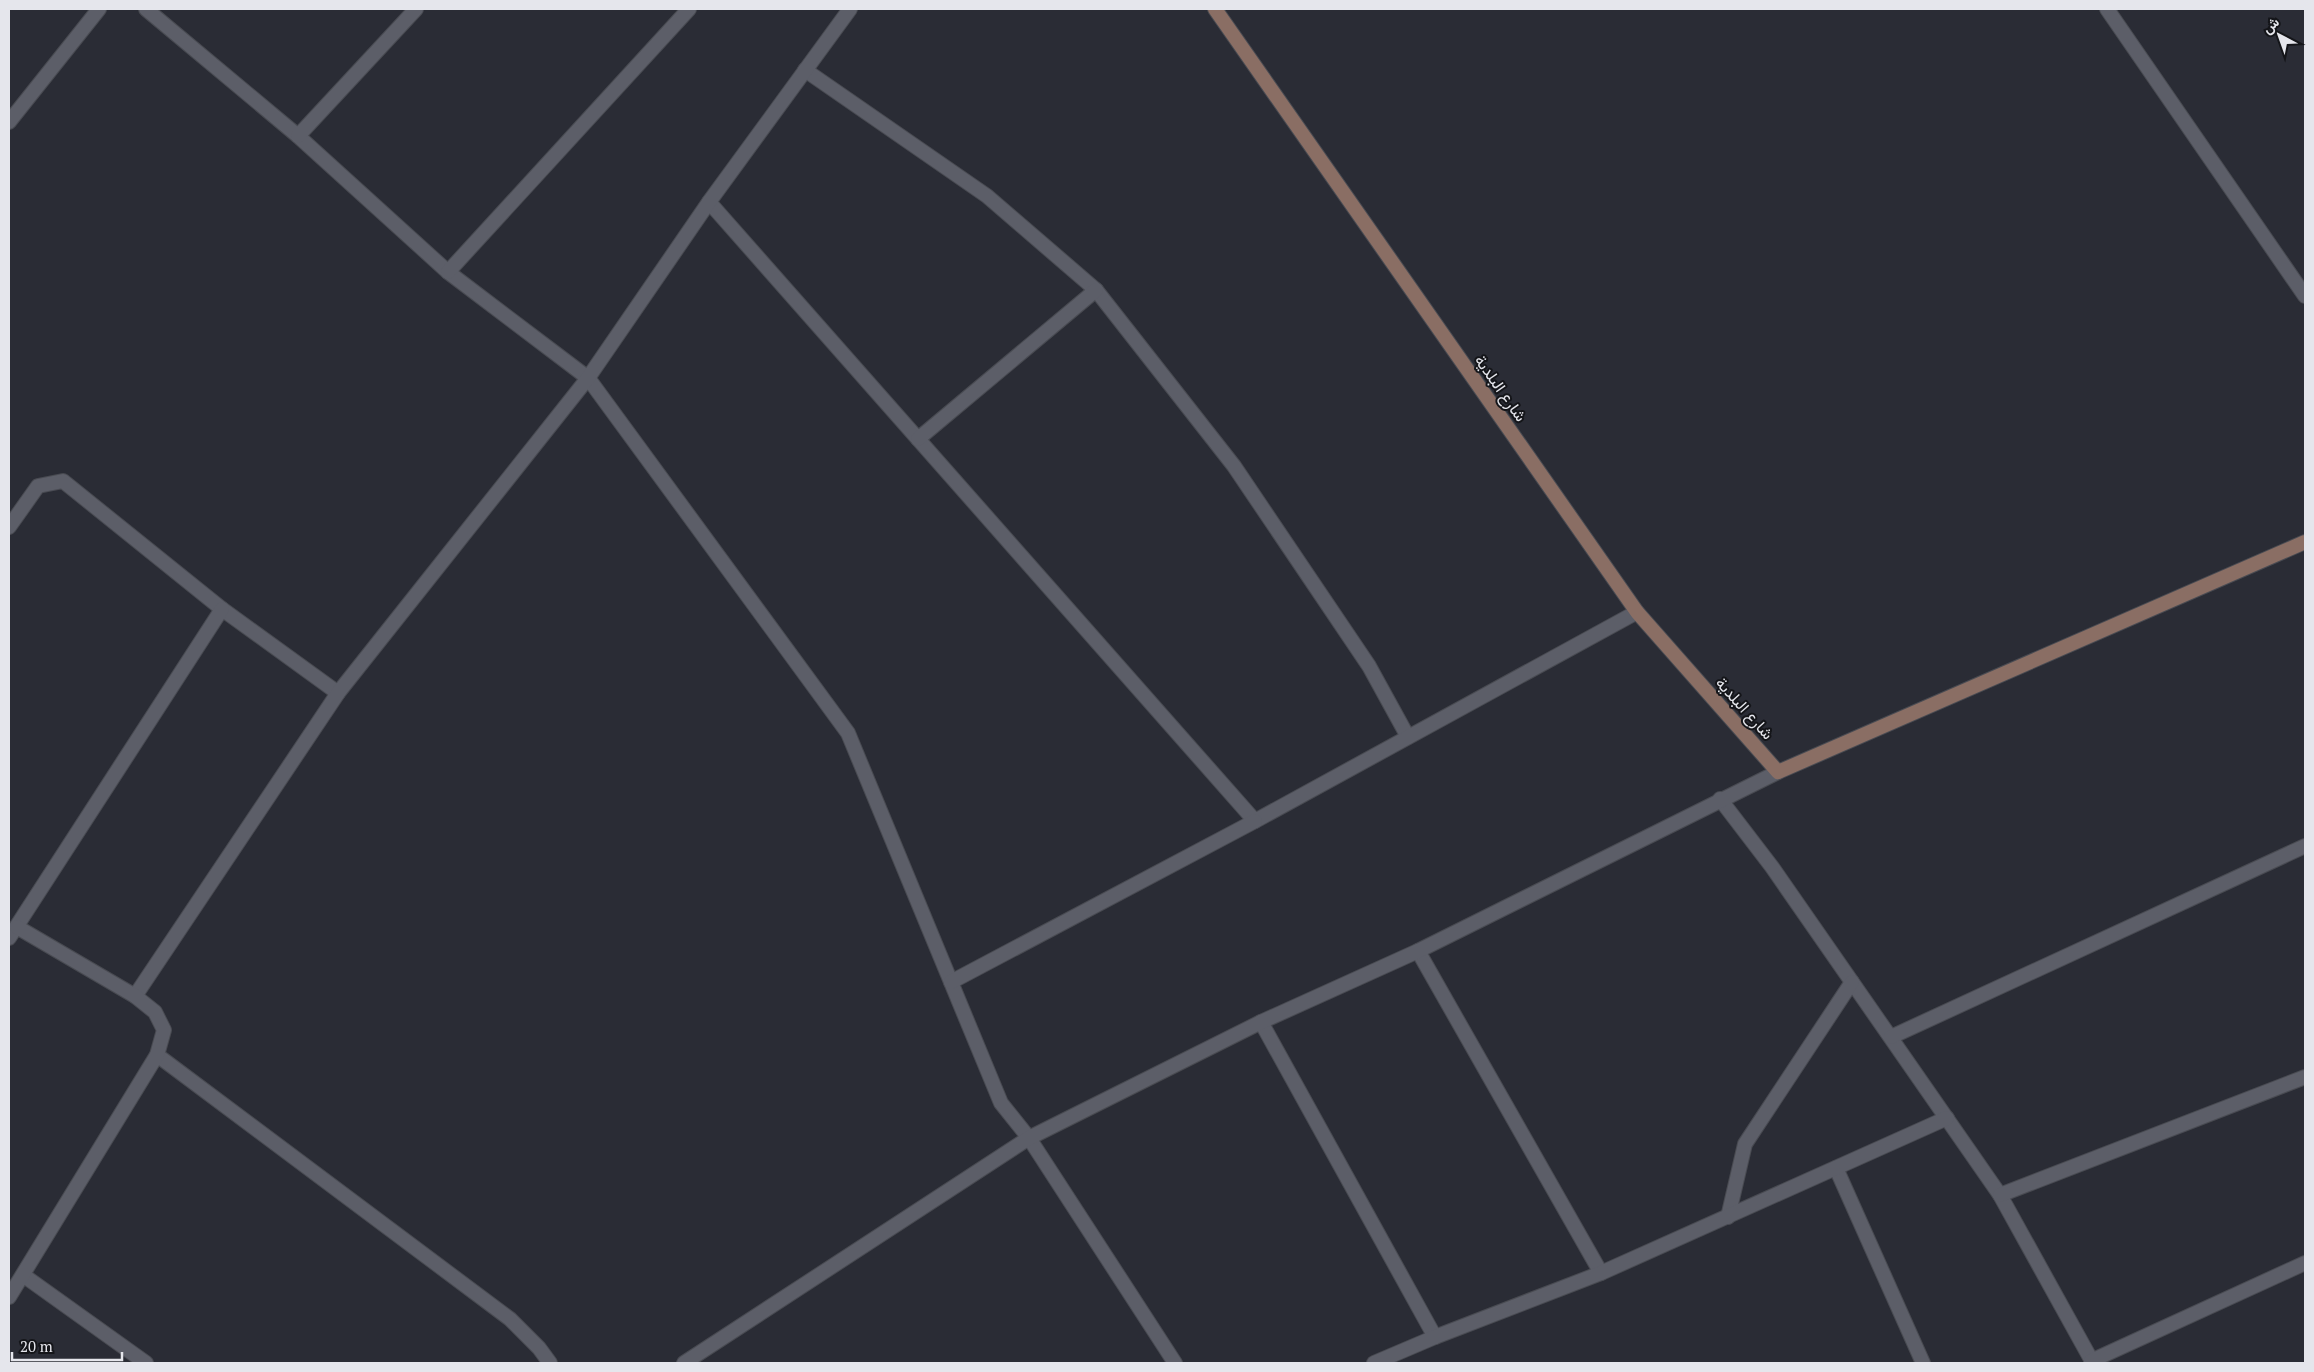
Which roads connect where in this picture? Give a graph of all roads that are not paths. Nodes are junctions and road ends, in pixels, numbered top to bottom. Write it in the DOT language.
graph roads {
  1 [pos="99,9"];
  2 [pos="146,9"];
  3 [pos="416,9"];
  4 [pos="688,9"];
  5 [pos="850,9"];
  6 [pos="1215,9"];
  7 [pos="2106,9"];
  8 [pos="805,70"];
  9 [pos="9,122"];
  10 [pos="298,136"];
  11 [pos="709,202"];
  12 [pos="448,272"];
  13 [pos="1096,290"];
  14 [pos="2305,296"];
  15 [pos="588,378"];
  16 [pos="918,439"];
  17 [pos="9,528"];
  18 [pos="2305,542"];
  19 [pos="222,609"];
  20 [pos="1637,612"];
  21 [pos="338,693"];
  22 [pos="1408,737"];
  23 [pos="1778,772"];
  24 [pos="1720,799"];
  25 [pos="1255,820"];
  26 [pos="2305,846"];
  27 [pos="17,926"];
  28 [pos="9,938"];
  29 [pos="1418,951"];
  30 [pos="951,982"];
  31 [pos="1852,982"];
  32 [pos="135,996"];
  33 [pos="1261,1022"];
  34 [pos="1891,1037"];
  35 [pos="157,1055"];
  36 [pos="2305,1077"];
  37 [pos="1947,1118"];
  38 [pos="1029,1138"];
  39 [pos="1836,1168"];
  40 [pos="2000,1195"];
  41 [pos="1728,1217"];
  42 [pos="2305,1263"];
  43 [pos="1601,1273"];
  44 [pos="23,1275"];
  45 [pos="9,1297"];
  46 [pos="1435,1337"];
  47 [pos="1917,1361"];
  48 [pos="2092,1362"];
  49 [pos="146,1363"];
  50 [pos="550,1363"];
  51 [pos="684,1363"];
  52 [pos="1175,1363"];
  53 [pos="1374,1363"];
  1 -- 9 [label="street"];
  2 -- 10 [label="street"];
  3 -- 10 [label="street"];
  4 -- 12 [label="street"];
  5 -- 8 [label="street"];
  6 -- 20 [label="main road, شارع البلدية"];
  7 -- 14 [label="street"];
  8 -- 11 [label="street"];
  8 -- 13 [label="street"];
  10 -- 12 [label="street"];
  11 -- 15 [label="street"];
  11 -- 16 [label="street"];
  12 -- 15 [label="street"];
  13 -- 16 [label="street"];
  13 -- 22 [label="street"];
  15 -- 21 [label="street"];
  15 -- 30 [label="street"];
  16 -- 25 [label="street"];
  17 -- 19 [label="street"];
  18 -- 23 [label="main road"];
  19 -- 21 [label="street"];
  19 -- 27 [label="street"];
  20 -- 22 [label="street"];
  20 -- 23 [label="main road, شارع البلدية"];
  21 -- 32 [label="street"];
  22 -- 25 [label="street"];
  23 -- 24 [label="street"];
  24 -- 29 [label="street"];
  24 -- 31 [label="street"];
  25 -- 30 [label="street"];
  26 -- 34 [label="street"];
  27 -- 28 [label="street"];
  27 -- 32 [label="street"];
  29 -- 33 [label="street"];
  29 -- 43 [label="street"];
  30 -- 38 [label="street"];
  31 -- 34 [label="street"];
  31 -- 41 [label="street"];
  32 -- 35 [label="street"];
  33 -- 38 [label="street"];
  33 -- 46 [label="street"];
  34 -- 37 [label="street"];
  35 -- 44 [label="street"];
  35 -- 50 [label="street"];
  36 -- 40 [label="street"];
  37 -- 39 [label="street"];
  37 -- 40 [label="street"];
  38 -- 51 [label="street"];
  38 -- 52 [label="street"];
  39 -- 41 [label="street"];
  39 -- 47 [label="street"];
  40 -- 48 [label="street"];
  41 -- 43 [label="street"];
  42 -- 48 [label="street"];
  43 -- 46 [label="street"];
  44 -- 45 [label="street"];
  44 -- 49 [label="street"];
  46 -- 53 [label="street"];
}
